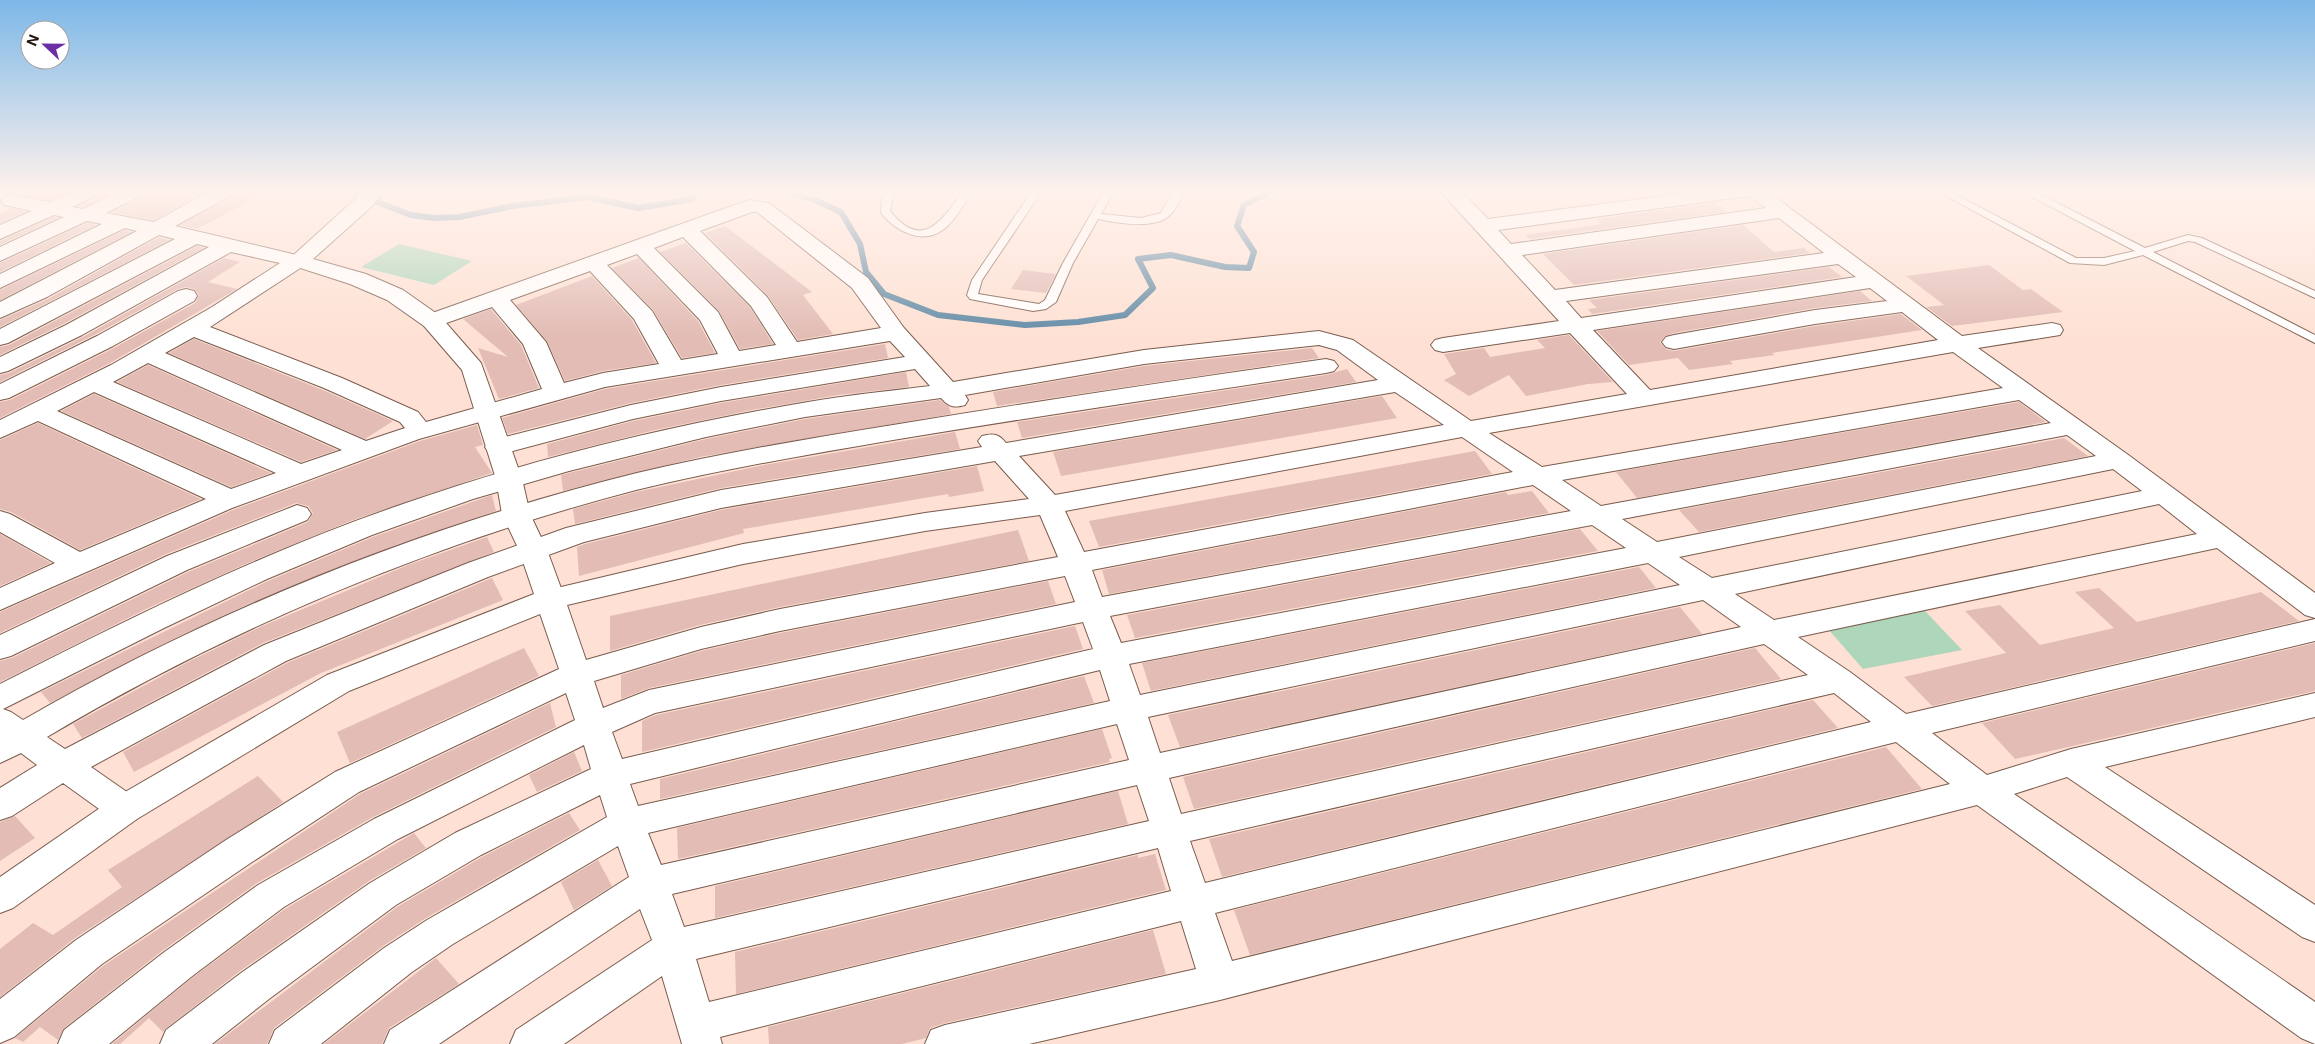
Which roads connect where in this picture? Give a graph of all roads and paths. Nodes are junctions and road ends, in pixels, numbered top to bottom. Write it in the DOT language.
graph roads {
  1 [pos="33,240"];
  2 [pos="86,240"];
  3 [pos="134,240"];
  4 [pos="189,240"];
  5 [pos="201,240"];
  6 [pos="322,240"];
  7 [pos="654,240"];
  8 [pos="697,240"];
  9 [pos="804,240"];
  10 [pos="1004,240"];
  11 [pos="1081,240"];
  12 [pos="1496,240"];
  13 [pos="1586,240"];
  14 [pos="1820,240"];
  15 [pos="2034,240"];
  16 [pos="2122,240"];
  17 [pos="2182,240"];
  18 [pos="2197,240"];
  19 [pos="228,245"];
  20 [pos="640,245"];
  21 [pos="1506,251"];
  22 [pos="2144,251"];
  23 [pos="0,255"];
  24 [pos="1843,257"];
  25 [pos="298,261"];
  26 [pos="593,262"];
  27 [pos="1875,281"];
  28 [pos="0,282"];
  29 [pos="2315,295"];
  30 [pos="186,296"];
  31 [pos="496,297"];
  32 [pos="1550,297"];
  33 [pos="1907,305"];
  34 [pos="0,311"];
  35 [pos="432,321"];
  36 [pos="1575,324"];
  37 [pos="192,328"];
  38 [pos="2052,330"];
  39 [pos="896,333"];
  40 [pos="0,338"];
  41 [pos="2315,340"];
  42 [pos="1674,342"];
  43 [pos="1958,344"];
  44 [pos="1443,345"];
  45 [pos="791,350"];
  46 [pos="146,354"];
  47 [pos="732,359"];
  48 [pos="921,361"];
  49 [pos="0,366"];
  50 [pos="1326,366"];
  51 [pos="674,368"];
  52 [pos="94,382"];
  53 [pos="1399,384"];
  54 [pos="948,390"];
  55 [pos="2023,392"];
  56 [pos="0,393"];
  57 [pos="556,393"];
  58 [pos="1645,398"];
  59 [pos="37,412"];
  60 [pos="486,413"];
  61 [pos="973,419"];
  62 [pos="2071,427"];
  63 [pos="1466,429"];
  64 [pos="0,430"];
  65 [pos="421,431"];
  66 [pos="498,447"];
  67 [pos="365,450"];
  68 [pos="1000,451"];
  69 [pos="2118,460"];
  70 [pos="298,473"];
  71 [pos="1537,476"];
  72 [pos="509,479"];
  73 [pos="2163,495"];
  74 [pos="229,499"];
  75 [pos="1049,505"];
  76 [pos="297,514"];
  77 [pos="516,514"];
  78 [pos="1595,514"];
  79 [pos="0,520"];
  80 [pos="2221,538"];
  81 [pos="534,550"];
  82 [pos="1652,552"];
  83 [pos="79,564"];
  84 [pos="1075,564"];
  85 [pos="1707,589"];
  86 [pos="550,599"];
  87 [pos="0,600"];
  88 [pos="2315,608"];
  89 [pos="1093,609"];
  90 [pos="2315,630"];
  91 [pos="1769,632"];
  92 [pos="0,648"];
  93 [pos="1111,656"];
  94 [pos="576,675"];
  95 [pos="1839,680"];
  96 [pos="0,698"];
  97 [pos="2315,705"];
  98 [pos="1129,708"];
  99 [pos="593,726"];
  100 [pos="1901,728"];
  101 [pos="7,736"];
  102 [pos="2071,762"];
  103 [pos="63,766"];
  104 [pos="1148,769"];
  105 [pos="610,775"];
  106 [pos="1982,790"];
  107 [pos="0,806"];
  108 [pos="125,809"];
  109 [pos="627,823"];
  110 [pos="1169,831"];
  111 [pos="648,884"];
  112 [pos="0,897"];
  113 [pos="1192,902"];
  114 [pos="2315,925"];
  115 [pos="674,947"];
  116 [pos="1220,982"];
  117 [pos="0,1024"];
  118 [pos="2315,1025"];
  119 [pos="699,1034"];
  120 [pos="78,1044"];
  121 [pos="180,1044"];
  122 [pos="289,1044"];
  123 [pos="404,1044"];
  124 [pos="530,1044"];
  125 [pos="945,1044"];
  1 -- 23 [label="street"];
  2 -- 28 [label="street"];
  3 -- 34 [label="street"];
  4 -- 40 [label="street"];
  5 -- 19 [label="street"];
  6 -- 25 [label="street"];
  7 -- 20 [label="street"];
  8 -- 45 [label="street"];
  9 -- 39 [label="street"];
  10 -- 11 [label="lane"];
  12 -- 21 [label="street"];
  13 -- 21 [label="street"];
  14 -- 24 [label="street"];
  15 -- 22 [label="lane"];
  16 -- 22 [label="lane"];
  17 -- 22 [label="lane"];
  18 -- 29 [label="lane"];
  19 -- 25 [label="street"];
  19 -- 49 [label="street"];
  20 -- 26 [label="street"];
  20 -- 47 [label="street"];
  21 -- 32 [label="street"];
  22 -- 41 [label="lane"];
  24 -- 27 [label="street"];
  24 -- 32 [label="street"];
  25 -- 35 [label="street"];
  25 -- 37 [label="street"];
  26 -- 31 [label="street"];
  26 -- 51 [label="street"];
  27 -- 33 [label="street"];
  27 -- 36 [label="street"];
  30 -- 56 [label="street"];
  31 -- 35 [label="street"];
  31 -- 57 [label="street"];
  32 -- 36 [label="street"];
  33 -- 42 [label="street"];
  33 -- 43 [label="street"];
  35 -- 60 [label="street"];
  36 -- 44 [label="street"];
  36 -- 58 [label="street"];
  37 -- 46 [label="street"];
  37 -- 65 [label="street"];
  38 -- 43 [label="street"];
  39 -- 45 [label="street"];
  39 -- 48 [label="street"];
  43 -- 55 [label="street"];
  43 -- 58 [label="street"];
  45 -- 47 [label="street"];
  46 -- 52 [label="street"];
  46 -- 67 [label="street"];
  47 -- 51 [label="street"];
  48 -- 54 [label="street"];
  48 -- 66 [label="street"];
  50 -- 61 [label="street"];
  51 -- 57 [label="street"];
  52 -- 59 [label="street"];
  52 -- 70 [label="street"];
  53 -- 54 [label="street"];
  53 -- 63 [label="street"];
  53 -- 68 [label="street"];
  54 -- 61 [label="street"];
  54 -- 72 [label="street"];
  55 -- 62 [label="street"];
  55 -- 71 [label="street"];
  57 -- 60 [label="street"];
  58 -- 63 [label="street"];
  59 -- 64 [label="street"];
  59 -- 74 [label="street"];
  60 -- 65 [label="street"];
  60 -- 66 [label="street"];
  61 -- 68 [label="street"];
  61 -- 77 [label="street"];
  62 -- 69 [label="street"];
  62 -- 78 [label="street"];
  63 -- 71 [label="street"];
  63 -- 75 [label="street"];
  65 -- 67 [label="street"];
  66 -- 72 [label="street"];
  67 -- 70 [label="street"];
  68 -- 75 [label="street"];
  68 -- 81 [label="street"];
  69 -- 73 [label="street"];
  69 -- 82 [label="street"];
  70 -- 74 [label="street"];
  71 -- 78 [label="street"];
  71 -- 84 [label="street"];
  72 -- 77 [label="street"];
  72 -- 96 [label="street"];
  73 -- 80 [label="street"];
  73 -- 85 [label="street"];
  74 -- 83 [label="street"];
  75 -- 84 [label="street"];
  75 -- 86 [label="street"];
  76 -- 92 [label="street"];
  77 -- 81 [label="street"];
  77 -- 101 [label="street"];
  78 -- 82 [label="street"];
  78 -- 89 [label="street"];
  79 -- 83 [label="street"];
  80 -- 88 [label="street"];
  80 -- 91 [label="street"];
  81 -- 86 [label="street"];
  81 -- 103 [label="street"];
  82 -- 85 [label="street"];
  82 -- 93 [label="street"];
  83 -- 87 [label="street"];
  84 -- 89 [label="street"];
  84 -- 94 [label="street"];
  85 -- 91 [label="street"];
  85 -- 98 [label="street"];
  86 -- 94 [label="street"];
  86 -- 108 [label="street"];
  89 -- 93 [label="street"];
  89 -- 99 [label="street"];
  90 -- 100 [label="street"];
  91 -- 95 [label="street"];
  91 -- 104 [label="street"];
  93 -- 98 [label="street"];
  93 -- 105 [label="street"];
  94 -- 99 [label="street"];
  94 -- 117 [label="street"];
  95 -- 100 [label="street"];
  95 -- 110 [label="street"];
  97 -- 102 [label="street"];
  98 -- 104 [label="street"];
  98 -- 109 [label="street"];
  99 -- 105 [label="street"];
  99 -- 120 [label="street"];
  100 -- 106 [label="street"];
  100 -- 113 [label="street"];
  101 -- 103 [label="street"];
  102 -- 106 [label="street"];
  102 -- 114 [label="street"];
  103 -- 107 [label="street"];
  103 -- 108 [label="street"];
  104 -- 110 [label="street"];
  104 -- 111 [label="street"];
  105 -- 109 [label="street"];
  105 -- 121 [label="street"];
  106 -- 116 [label="street"];
  106 -- 118 [label="street"];
  108 -- 112 [label="street"];
  109 -- 111 [label="street"];
  109 -- 122 [label="street"];
  110 -- 113 [label="street"];
  110 -- 115 [label="street"];
  111 -- 115 [label="street"];
  111 -- 123 [label="street"];
  113 -- 116 [label="street"];
  113 -- 119 [label="street"];
  115 -- 119 [label="street"];
  115 -- 124 [label="street"];
  116 -- 125 [label="street"];
}
